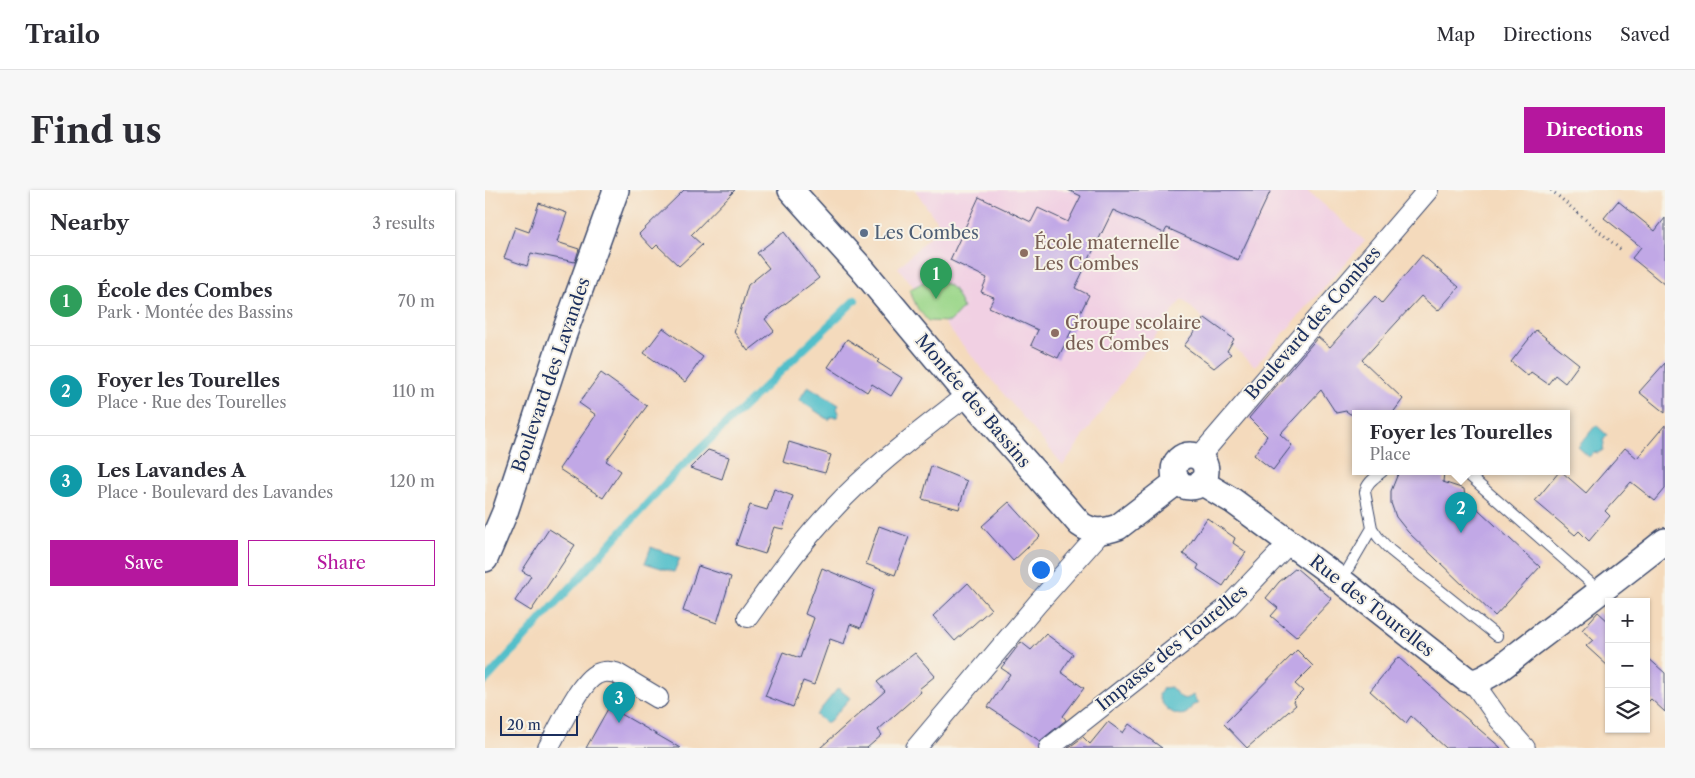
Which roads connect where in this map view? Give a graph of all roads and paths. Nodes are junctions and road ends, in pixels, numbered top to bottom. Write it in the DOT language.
graph roads {
  1 [pos="616,190"];
  2 [pos="791,190"];
  3 [pos="1427,190"];
  4 [pos="1551,190"];
  5 [pos="1621,250"];
  6 [pos="967,395"];
  7 [pos="1199,457"];
  8 [pos="1378,475"];
  9 [pos="1468,475"];
  10 [pos="1189,481"];
  11 [pos="1373,528"];
  12 [pos="1101,531"];
  13 [pos="1665,541"];
  14 [pos="1289,543"];
  15 [pos="485,559"];
  16 [pos="1341,581"];
  17 [pos="1601,592"];
  18 [pos="748,617"];
  19 [pos="1497,636"];
  20 [pos="1473,682"];
  21 [pos="658,698"];
  22 [pos="548,748"];
  23 [pos="916,748"];
  24 [pos="1049,748"];
  25 [pos="1525,748"];
  1 -- 15 [label="street, Boulevard des Lavandes"];
  2 -- 6 [label="street, Montée des Bassins"];
  3 -- 7 [label="street, Boulevard des Combes"];
  4 -- 5 [label="path"];
  6 -- 12 [label="street, Montée des Bassins"];
  6 -- 18 [label="street"];
  7 -- 10 [label="street"];
  8 -- 11 [label="lane"];
  9 -- 17 [label="lane"];
  10 -- 12 [label="street"];
  10 -- 14 [label="street, Rue des Tourelles"];
  11 -- 16 [label="lane"];
  11 -- 19 [label="lane"];
  12 -- 23 [label="street"];
  13 -- 17 [label="street"];
  14 -- 16 [label="street, Rue des Tourelles"];
  14 -- 24 [label="street, Impasse des Tourelles"];
  16 -- 20 [label="street, Rue des Tourelles"];
  17 -- 20 [label="street"];
  20 -- 25 [label="street, Rue des Tourelles"];
  21 -- 22 [label="street"];
}
